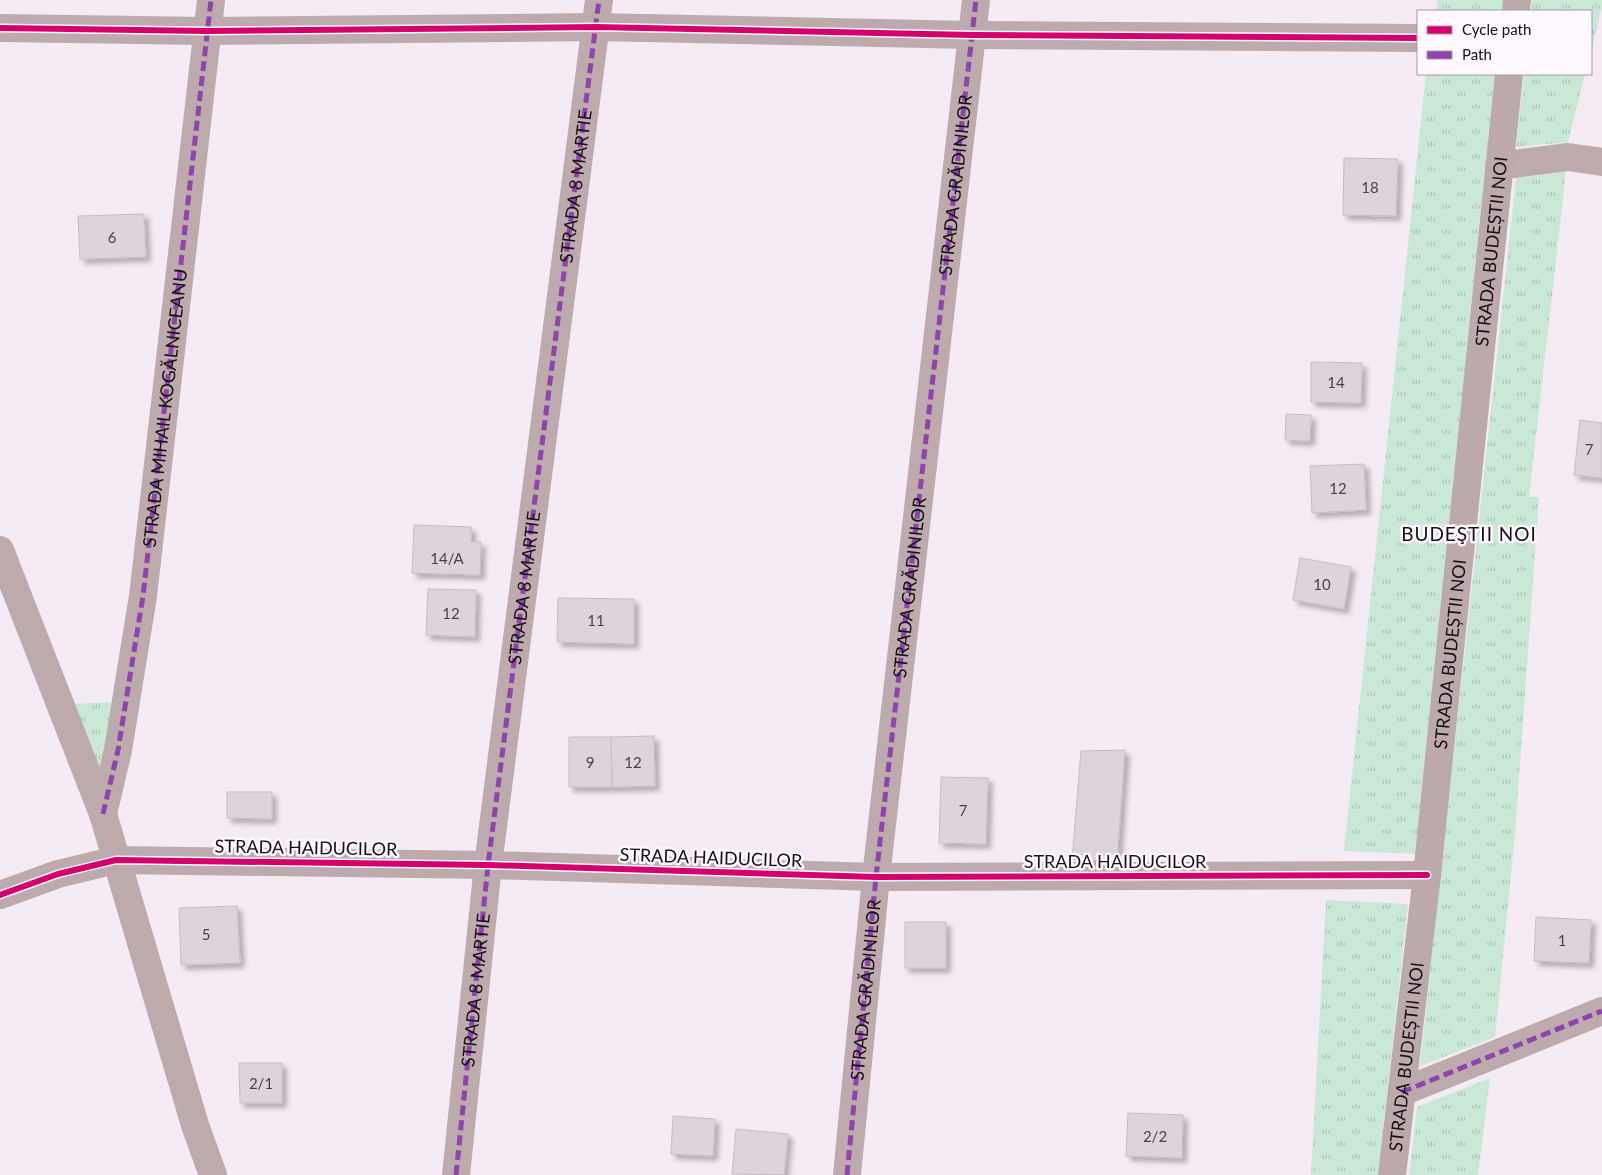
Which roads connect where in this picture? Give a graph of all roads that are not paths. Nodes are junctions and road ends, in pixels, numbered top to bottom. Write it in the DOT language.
graph roads {
  1 [pos="211,0"];
  2 [pos="599,0"];
  3 [pos="976,0"];
  4 [pos="596,27"];
  5 [pos="0,28"];
  6 [pos="207,31"];
  7 [pos="972,35"];
  8 [pos="1417,38"];
  9 [pos="1509,75"];
  10 [pos="1602,162"];
  11 [pos="1499,166"];
  12 [pos="0,550"];
  13 [pos="103,814"];
  14 [pos="116,860"];
  15 [pos="488,865"];
  16 [pos="1427,875"];
  17 [pos="876,877"];
  18 [pos="0,895"];
  19 [pos="1602,1012"];
  20 [pos="1402,1092"];
  21 [pos="213,1175"];
  22 [pos="456,1175"];
  23 [pos="846,1175"];
  24 [pos="1392,1175"];
  1 -- 6 [label="street, STRADA MIHAIL KOGĂLNICEANU"];
  2 -- 4 [label="street, STRADA 8 MARTIE"];
  3 -- 7 [label="street, STRADA GRĂDINILOR"];
  4 -- 6 [label="street"];
  4 -- 7 [label="street"];
  4 -- 15 [label="street, STRADA 8 MARTIE"];
  5 -- 6 [label="street"];
  6 -- 13 [label="street, STRADA MIHAIL KOGĂLNICEANU"];
  7 -- 8 [label="street"];
  7 -- 17 [label="street, STRADA GRĂDINILOR"];
  9 -- 11 [label="street, STRADA BUDEȘTII NOI"];
  10 -- 11 [label="street"];
  11 -- 16 [label="street, STRADA BUDEȘTII NOI"];
  12 -- 13 [label="street"];
  13 -- 14 [label="street"];
  14 -- 15 [label="street, STRADA HAIDUCILOR"];
  14 -- 18 [label="street, STRADA HAIDUCILOR"];
  14 -- 21 [label="street"];
  15 -- 17 [label="street, STRADA HAIDUCILOR"];
  15 -- 22 [label="street, STRADA 8 MARTIE"];
  16 -- 17 [label="street, STRADA HAIDUCILOR"];
  16 -- 20 [label="street, STRADA BUDEȘTII NOI"];
  17 -- 23 [label="street, STRADA GRĂDINILOR"];
  19 -- 20 [label="street"];
  20 -- 24 [label="street, STRADA BUDEȘTII NOI"];
}
